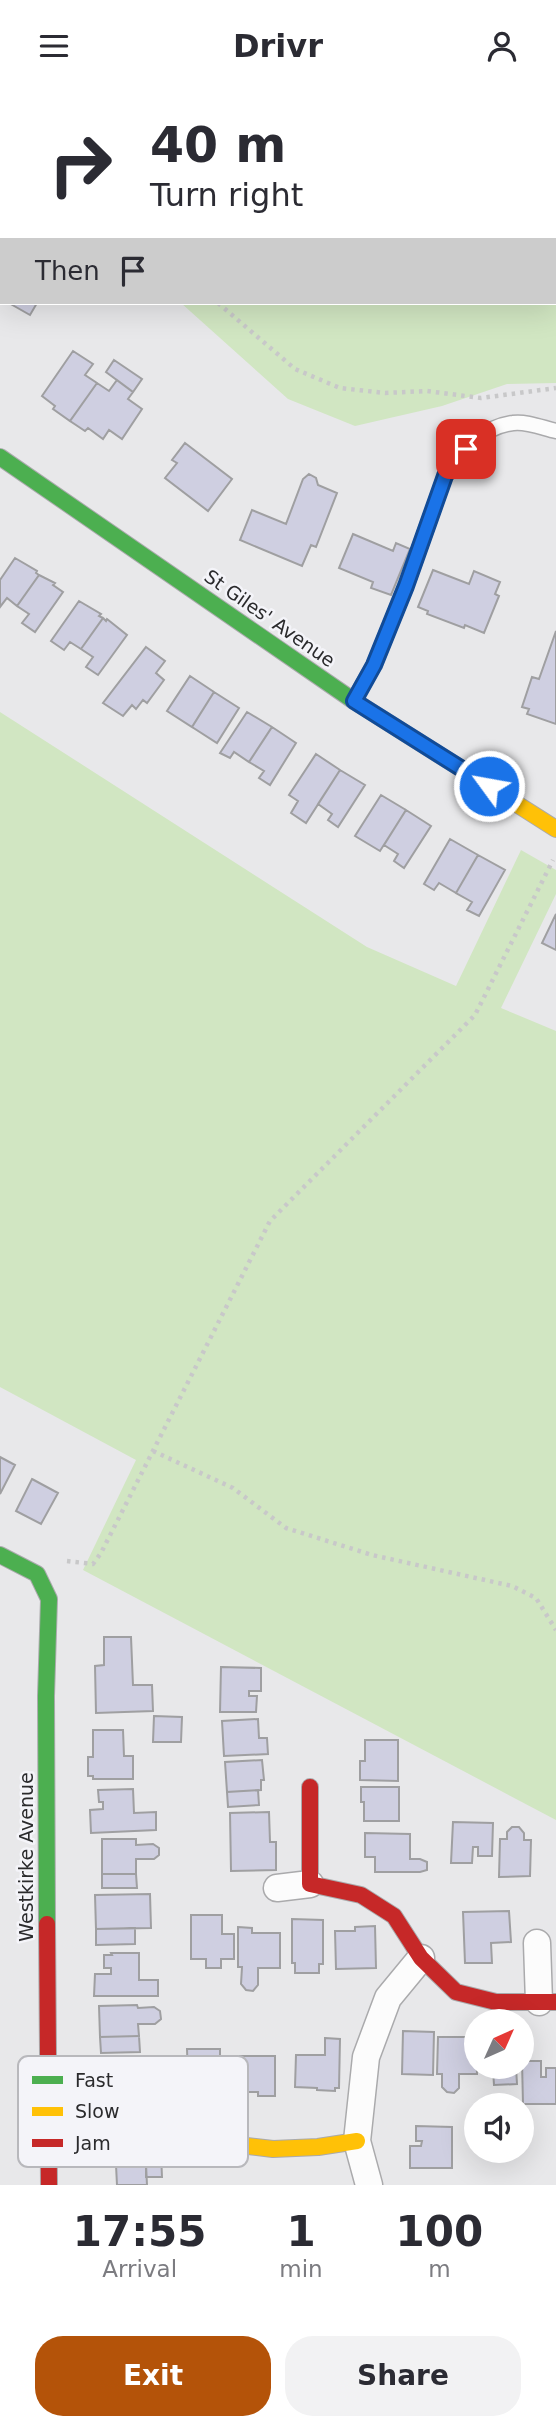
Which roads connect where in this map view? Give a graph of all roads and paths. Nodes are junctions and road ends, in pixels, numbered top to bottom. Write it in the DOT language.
graph roads {
  1 [pos="220,305"];
  2 [pos="556,388"];
  3 [pos="556,432"];
  4 [pos="0,457"];
  5 [pos="354,701"];
  6 [pos="556,829"];
  7 [pos="556,857"];
  8 [pos="153,1451"];
  9 [pos="0,1555"];
  10 [pos="37,1574"];
  11 [pos="556,1630"];
  12 [pos="310,1787"];
  13 [pos="310,1884"];
  14 [pos="277,1888"];
  15 [pos="537,1943"];
  16 [pos="421,1958"];
  17 [pos="547,2002"];
  18 [pos="48,2056"];
  19 [pos="356,2141"];
  20 [pos="248,2146"];
  21 [pos="49,2167"];
  22 [pos="49,2185"];
  23 [pos="369,2185"];
  1 -- 2 [label="path"];
  3 -- 5 [label="lane"];
  4 -- 5 [label="street, St Giles' Avenue"];
  5 -- 6 [label="street, St Giles' Avenue"];
  7 -- 8 [label="path"];
  8 -- 10 [label="path"];
  8 -- 11 [label="path"];
  9 -- 10 [label="street"];
  10 -- 18 [label="street, Westkirke Avenue"];
  12 -- 13 [label="street"];
  13 -- 14 [label="street"];
  13 -- 16 [label="street"];
  15 -- 17 [label="street"];
  16 -- 17 [label="street"];
  16 -- 19 [label="street"];
  19 -- 20 [label="street"];
  19 -- 23 [label="street"];
  21 -- 22 [label="street, Westkirke Avenue"];
}
